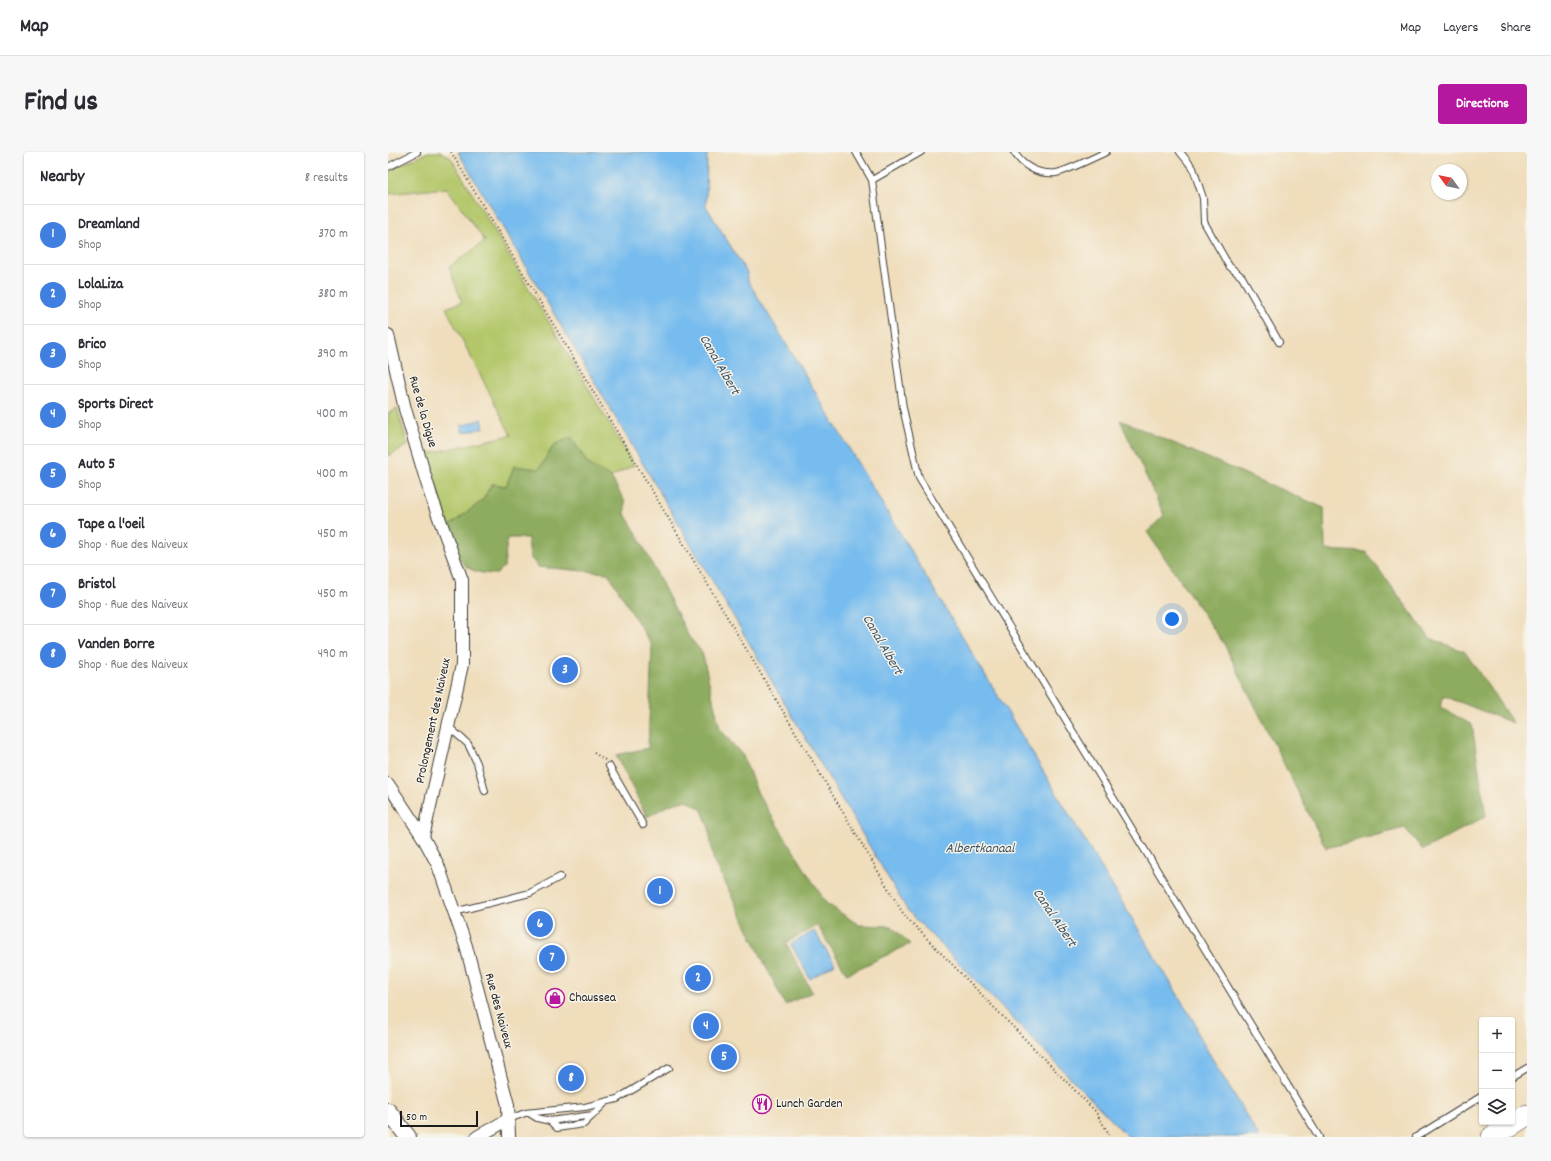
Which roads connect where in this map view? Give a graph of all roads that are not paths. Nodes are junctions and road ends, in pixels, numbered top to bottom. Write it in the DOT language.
graph roads {
  1 [pos="417,152"];
  2 [pos="856,152"];
  3 [pos="921,152"];
  4 [pos="1014,152"];
  5 [pos="1106,152"];
  6 [pos="1180,152"];
  7 [pos="388,167"];
  8 [pos="872,180"];
  9 [pos="388,335"];
  10 [pos="1279,342"];
  11 [pos="431,496"];
  12 [pos="449,727"];
  13 [pos="607,764"];
  14 [pos="388,784"];
  15 [pos="485,791"];
  16 [pos="643,825"];
  17 [pos="423,837"];
  18 [pos="560,877"];
  19 [pos="454,912"];
  20 [pos="669,1068"];
  21 [pos="1527,1068"];
  22 [pos="1515,1075"];
  23 [pos="1479,1098"];
  24 [pos="606,1102"];
  25 [pos="388,1111"];
  26 [pos="529,1112"];
  27 [pos="1527,1115"];
  28 [pos="509,1119"];
  29 [pos="408,1137"];
  30 [pos="476,1137"];
  31 [pos="509,1137"];
  32 [pos="1319,1137"];
  33 [pos="1416,1137"];
  34 [pos="1492,1137"];
  1 -- 7 [label="lane"];
  2 -- 8 [label="lane"];
  3 -- 8 [label="lane"];
  4 -- 5 [label="lane"];
  6 -- 10 [label="lane"];
  8 -- 32 [label="lane"];
  9 -- 11 [label="street, Rue de la Digue"];
  11 -- 12 [label="street, Prolongement des Naiveux"];
  12 -- 15 [label="lane"];
  12 -- 17 [label="street, Prolongement des Naiveux"];
  13 -- 16 [label="lane"];
  14 -- 17 [label="street, Rue des Naiveux"];
  17 -- 19 [label="street, Rue des Naiveux"];
  18 -- 19 [label="lane"];
  19 -- 28 [label="street, Rue des Naiveux"];
  20 -- 24 [label="lane"];
  21 -- 22 [label="lane"];
  23 -- 33 [label="lane"];
  24 -- 26 [label="lane"];
  24 -- 26 [label="lane"];
  25 -- 29 [label="main road"];
  26 -- 28 [label="lane"];
  27 -- 34 [label="highway"];
  28 -- 30 [label="street"];
  28 -- 31 [label="street, Rue des Naiveux"];
}
